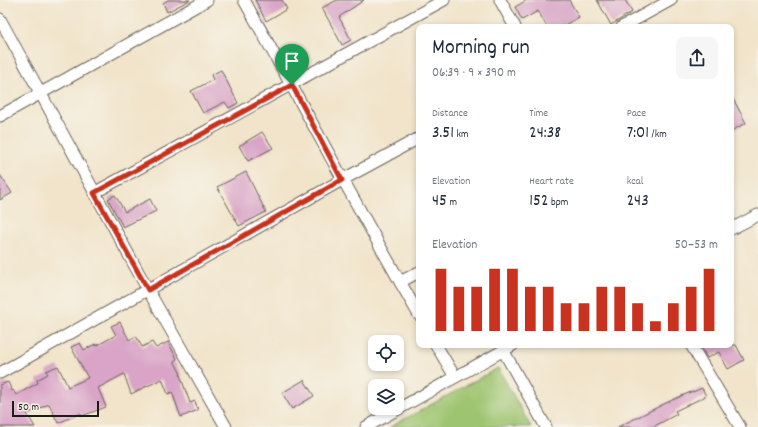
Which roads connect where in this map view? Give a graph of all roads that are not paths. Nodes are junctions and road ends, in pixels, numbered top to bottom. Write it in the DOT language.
graph roads {
  1 [pos="207,0"];
  2 [pos="244,0"];
  3 [pos="444,0"];
  4 [pos="500,0"];
  5 [pos="671,0"];
  6 [pos="0,20"];
  7 [pos="513,24"];
  8 [pos="627,24"];
  9 [pos="292,85"];
  10 [pos="41,94"];
  11 [pos="0,116"];
  12 [pos="416,140"];
  13 [pos="342,180"];
  14 [pos="94,193"];
  15 [pos="758,215"];
  16 [pos="734,227"];
  17 [pos="416,274"];
  18 [pos="400,282"];
  19 [pos="148,290"];
  20 [pos="416,310"];
  21 [pos="438,348"];
  22 [pos="508,348"];
  23 [pos="693,348"];
  24 [pos="0,373"];
  25 [pos="455,377"];
  26 [pos="226,427"];
  27 [pos="366,427"];
  28 [pos="546,427"];
  29 [pos="740,427"];
  1 -- 10 [label="street"];
  2 -- 9 [label="street"];
  3 -- 9 [label="street"];
  4 -- 7 [label="street"];
  5 -- 8 [label="street"];
  6 -- 10 [label="street"];
  9 -- 13 [label="street"];
  9 -- 14 [label="street"];
  10 -- 11 [label="street"];
  10 -- 14 [label="street"];
  12 -- 13 [label="street"];
  13 -- 18 [label="street"];
  13 -- 19 [label="street"];
  14 -- 19 [label="street"];
  15 -- 16 [label="street"];
  17 -- 18 [label="street"];
  18 -- 20 [label="street"];
  19 -- 24 [label="street"];
  19 -- 26 [label="street"];
  21 -- 25 [label="street"];
  22 -- 25 [label="street"];
  22 -- 28 [label="street"];
  23 -- 29 [label="street"];
  25 -- 27 [label="street"];
}
